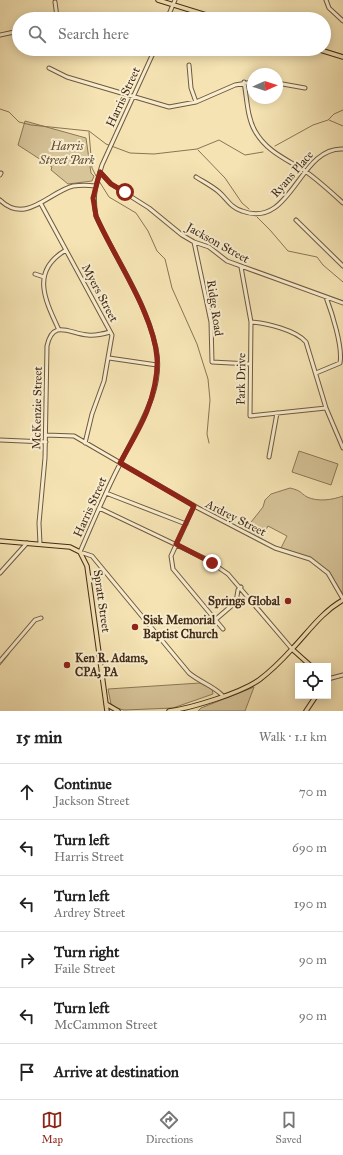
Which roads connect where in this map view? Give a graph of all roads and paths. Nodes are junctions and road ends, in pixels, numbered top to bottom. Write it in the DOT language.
graph roads {
  1 [pos="158,0"];
  2 [pos="175,0"];
  3 [pos="326,0"];
  4 [pos="55,2"];
  5 [pos="173,4"];
  6 [pos="56,12"];
  7 [pos="170,12"];
  8 [pos="198,12"];
  9 [pos="343,21"];
  10 [pos="12,32"];
  11 [pos="0,35"];
  12 [pos="331,53"];
  13 [pos="152,56"];
  14 [pos="343,57"];
  15 [pos="189,65"];
  16 [pos="50,68"];
  17 [pos="244,82"];
  18 [pos="283,85"];
  19 [pos="305,88"];
  20 [pos="133,96"];
  21 [pos="196,102"];
  22 [pos="343,149"];
  23 [pos="100,172"];
  24 [pos="306,172"];
  25 [pos="196,177"];
  26 [pos="95,186"];
  27 [pos="0,200"];
  28 [pos="343,203"];
  29 [pos="41,204"];
  30 [pos="296,220"];
  31 [pos="194,242"];
  32 [pos="66,250"];
  33 [pos="343,266"];
  34 [pos="241,267"];
  35 [pos="35,274"];
  36 [pos="44,277"];
  37 [pos="326,296"];
  38 [pos="343,303"];
  39 [pos="251,322"];
  40 [pos="59,330"];
  41 [pos="110,332"];
  42 [pos="108,358"];
  43 [pos="250,364"];
  44 [pos="157,365"];
  45 [pos="316,372"];
  46 [pos="326,408"];
  47 [pos="277,413"];
  48 [pos="46,435"];
  49 [pos="0,440"];
  50 [pos="46,442"];
  51 [pos="86,443"];
  52 [pos="343,448"];
  53 [pos="269,457"];
  54 [pos="120,463"];
  55 [pos="106,493"];
  56 [pos="194,506"];
  57 [pos="99,508"];
  58 [pos="186,524"];
  59 [pos="0,541"];
  60 [pos="27,543"];
  61 [pos="40,544"];
  62 [pos="176,544"];
  63 [pos="80,552"];
  64 [pos="0,573"];
  65 [pos="241,587"];
  66 [pos="343,600"];
  67 [pos="40,618"];
  68 [pos="215,620"];
  69 [pos="223,629"];
  70 [pos="292,649"];
  71 [pos="0,661"];
  72 [pos="308,663"];
  73 [pos="343,675"];
  74 [pos="331,678"];
  75 [pos="222,695"];
  76 [pos="314,699"];
  77 [pos="106,704"];
  78 [pos="190,709"];
  79 [pos="107,711"];
  80 [pos="118,711"];
  81 [pos="169,711"];
  82 [pos="306,711"];
  1 -- 5 [label="main road"];
  2 -- 5 [label="street"];
  3 -- 9 [label="street"];
  4 -- 6 [label="street"];
  5 -- 7 [label="street"];
  5 -- 8 [label="main road"];
  10 -- 11 [label="street"];
  12 -- 14 [label="main road"];
  13 -- 20 [label="street, Harris Street"];
  15 -- 21 [label="street"];
  16 -- 20 [label="street"];
  17 -- 21 [label="street"];
  17 -- 24 [label="street"];
  18 -- 19 [label="street"];
  20 -- 21 [label="street"];
  20 -- 23 [label="street, Harris Street"];
  22 -- 24 [label="street, Ryans Place"];
  23 -- 26 [label="street, Harris Street"];
  23 -- 31 [label="street, Jackson Street"];
  24 -- 25 [label="street, Ryans Place"];
  24 -- 28 [label="street"];
  26 -- 29 [label="street"];
  26 -- 44 [label="street, Harris Street"];
  27 -- 29 [label="street"];
  29 -- 32 [label="street, Myers Street"];
  30 -- 33 [label="street"];
  31 -- 34 [label="street, Jackson Street"];
  31 -- 43 [label="street, Ridge Road"];
  32 -- 36 [label="street"];
  32 -- 41 [label="street, Myers Street"];
  34 -- 37 [label="street, Jackson Street"];
  34 -- 39 [label="street, Park Drive"];
  35 -- 36 [label="street"];
  36 -- 40 [label="street"];
  37 -- 38 [label="street, Jackson Street"];
  37 -- 45 [label="street"];
  39 -- 43 [label="street, Park Drive"];
  39 -- 45 [label="street"];
  40 -- 41 [label="street"];
  40 -- 48 [label="street, McKenzie Street"];
  41 -- 42 [label="street, Myers Street"];
  42 -- 44 [label="street"];
  42 -- 51 [label="street, Myers Street"];
  43 -- 47 [label="street, Park Drive"];
  44 -- 54 [label="street, Harris Street"];
  45 -- 46 [label="street"];
  46 -- 47 [label="street, Park Drive"];
  46 -- 52 [label="street"];
  47 -- 53 [label="street"];
  48 -- 50 [label="street, McKenzie Street"];
  48 -- 51 [label="street, Ardrey Street"];
  49 -- 50 [label="street"];
  50 -- 61 [label="street, McKenzie Street"];
  51 -- 54 [label="street, Ardrey Street"];
  54 -- 55 [label="street, Harris Street"];
  54 -- 56 [label="street, Ardrey Street"];
  55 -- 57 [label="street, Harris Street"];
  55 -- 58 [label="street"];
  56 -- 58 [label="street"];
  56 -- 66 [label="street, Ardrey Street"];
  57 -- 62 [label="street"];
  57 -- 63 [label="street, Harris Street"];
  58 -- 62 [label="street"];
  59 -- 60 [label="main road"];
  60 -- 61 [label="main road"];
  60 -- 64 [label="street"];
  61 -- 63 [label="main road"];
  62 -- 65 [label="street"];
  62 -- 68 [label="street"];
  63 -- 75 [label="street"];
  63 -- 77 [label="main road, Spratt Street"];
  65 -- 68 [label="street"];
  65 -- 70 [label="street"];
  66 -- 70 [label="main road"];
  67 -- 71 [label="street"];
  68 -- 69 [label="street"];
  70 -- 72 [label="main road"];
  70 -- 75 [label="main road"];
  73 -- 74 [label="street"];
  75 -- 78 [label="main road"];
  76 -- 82 [label="main road"];
  77 -- 79 [label="main road, Spratt Street"];
  77 -- 80 [label="main road"];
  78 -- 81 [label="main road"];
}
